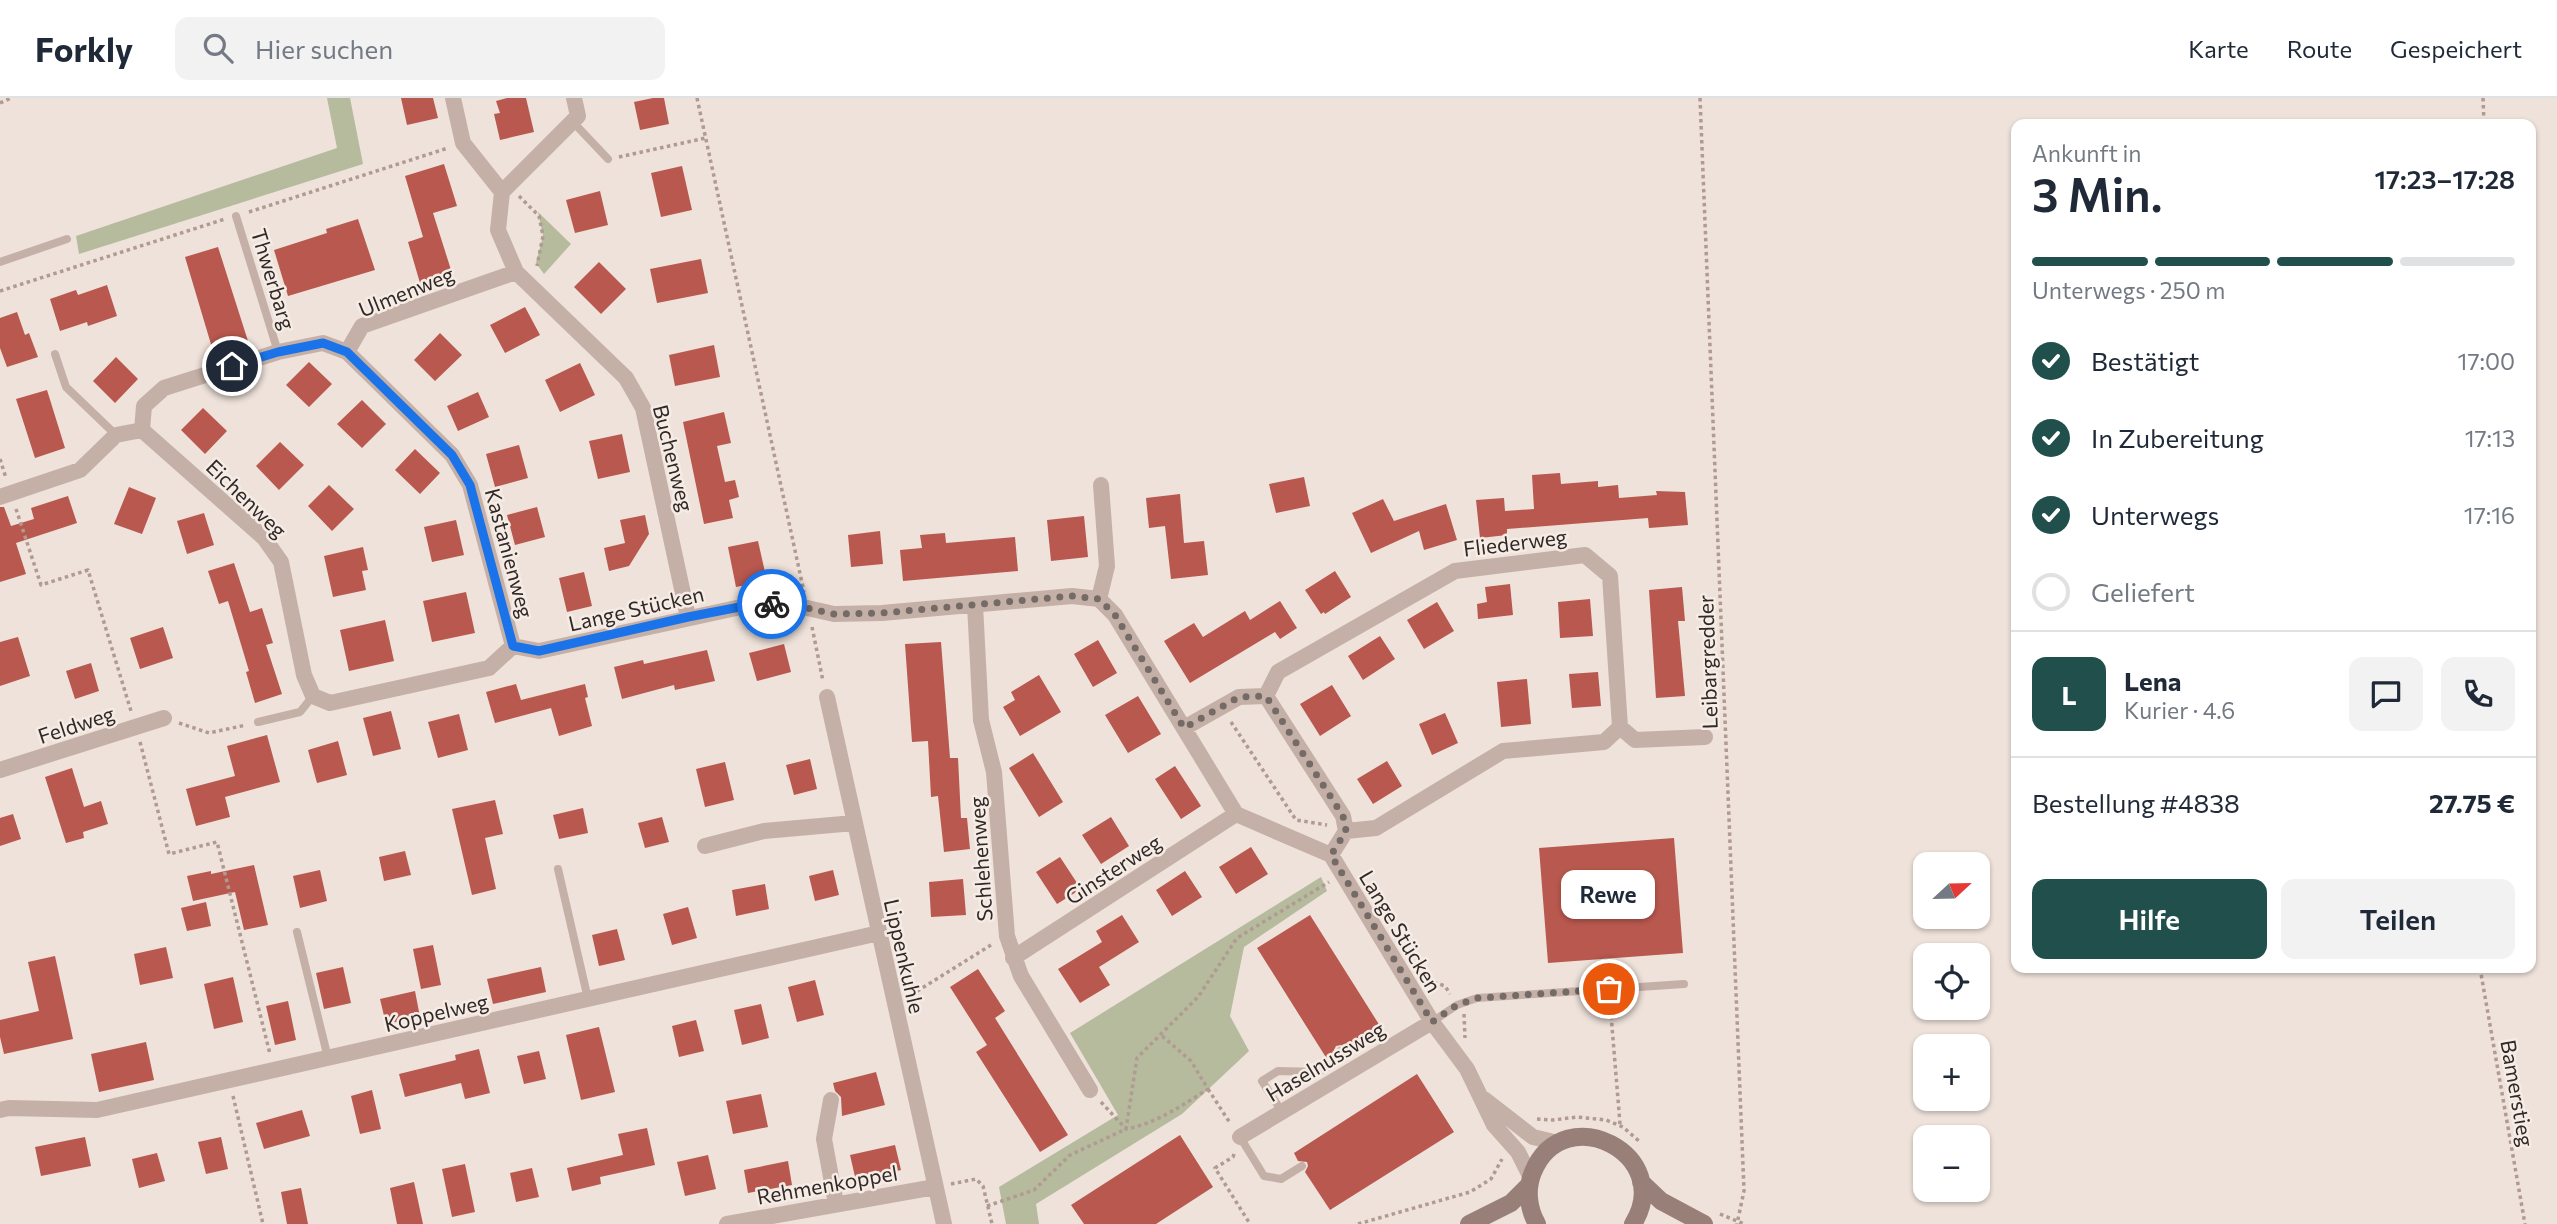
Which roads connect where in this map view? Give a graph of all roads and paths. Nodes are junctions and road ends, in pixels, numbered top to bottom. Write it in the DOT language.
graph roads {
  1 [pos="11,98"];
  2 [pos="453,98"];
  3 [pos="574,98"];
  4 [pos="697,98"];
  5 [pos="1700,98"];
  6 [pos="2483,98"];
  7 [pos="0,103"];
  8 [pos="2484,119"];
  9 [pos="572,121"];
  10 [pos="706,138"];
  11 [pos="608,159"];
  12 [pos="506,189"];
  13 [pos="236,216"];
  14 [pos="67,239"];
  15 [pos="0,262"];
  16 [pos="516,272"];
  17 [pos="538,293"];
  18 [pos="278,352"];
  19 [pos="347,352"];
  20 [pos="55,354"];
  21 [pos="142,430"];
  22 [pos="116,435"];
  23 [pos="0,459"];
  24 [pos="1101,485"];
  25 [pos="5,495"];
  26 [pos="1099,599"];
  27 [pos="975,605"];
  28 [pos="808,607"];
  29 [pos="688,617"];
  30 [pos="513,646"];
  31 [pos="313,695"];
  32 [pos="1266,696"];
  33 [pos="827,697"];
  34 [pos="1221,706"];
  35 [pos="164,718"];
  36 [pos="258,722"];
  37 [pos="135,727"];
  38 [pos="1620,727"];
  39 [pos="1184,728"];
  40 [pos="1705,737"];
  41 [pos="0,770"];
  42 [pos="1236,814"];
  43 [pos="854,823"];
  44 [pos="1339,842"];
  45 [pos="705,846"];
  46 [pos="558,869"];
  47 [pos="1342,874"];
  48 [pos="297,932"];
  49 [pos="878,933"];
  50 [pos="1007,936"];
  51 [pos="1013,958"];
  52 [pos="1606,958"];
  53 [pos="2481,973"];
  54 [pos="1425,979"];
  55 [pos="1684,984"];
  56 [pos="1609,989"];
  57 [pos="588,999"];
  58 [pos="895,1005"];
  59 [pos="1457,1005"];
  60 [pos="1432,1022"];
  61 [pos="1161,1035"];
  62 [pos="1465,1039"];
  63 [pos="1340,1051"];
  64 [pos="328,1058"];
  65 [pos="274,1070"];
  66 [pos="229,1080"];
  67 [pos="1208,1089"];
  68 [pos="1090,1090"];
  69 [pos="1482,1097"];
  70 [pos="831,1100"];
  71 [pos="0,1110"];
  72 [pos="1282,1112"];
  73 [pos="1620,1125"];
  74 [pos="1126,1129"];
  75 [pos="1240,1137"];
  76 [pos="1558,1143"];
  77 [pos="1505,1155"];
  78 [pos="1302,1166"];
  79 [pos="1530,1182"];
  80 [pos="1641,1182"];
  81 [pos="935,1187"];
  82 [pos="835,1204"];
  83 [pos="987,1206"];
  84 [pos="262,1224"];
  85 [pos="727,1224"];
  86 [pos="944,1224"];
  87 [pos="992,1224"];
  88 [pos="1250,1224"];
  89 [pos="1358,1224"];
  90 [pos="1469,1224"];
  91 [pos="1538,1224"];
  92 [pos="1633,1224"];
  93 [pos="1704,1224"];
  94 [pos="1737,1224"];
  95 [pos="2525,1224"];
  1 -- 7 [label="path"];
  2 -- 12 [label="street"];
  3 -- 9 [label="street"];
  4 -- 10 [label="path"];
  5 -- 94 [label="path, Leibargredder"];
  6 -- 8 [label="path"];
  9 -- 11 [label="lane"];
  9 -- 12 [label="street"];
  10 -- 11 [label="path"];
  10 -- 28 [label="path"];
  12 -- 16 [label="street"];
  12 -- 17 [label="path"];
  13 -- 18 [label="lane, Thwerbarg"];
  14 -- 15 [label="lane"];
  16 -- 17 [label="street, Buchenweg"];
  16 -- 19 [label="street, Ulmenweg"];
  17 -- 29 [label="street, Buchenweg"];
  18 -- 19 [label="street"];
  18 -- 21 [label="street"];
  19 -- 30 [label="street, Kastanienweg"];
  20 -- 22 [label="lane"];
  21 -- 22 [label="street"];
  21 -- 31 [label="street, Eichenweg"];
  22 -- 25 [label="street"];
  23 -- 25 [label="path"];
  24 -- 26 [label="street"];
  25 -- 37 [label="path"];
  26 -- 27 [label="street, Lange Stücken"];
  26 -- 39 [label="street"];
  27 -- 28 [label="street, Lange Stücken"];
  27 -- 50 [label="street, Schlehenweg"];
  28 -- 29 [label="street, Lange Stücken"];
  28 -- 33 [label="path"];
  29 -- 30 [label="street, Lange Stücken"];
  30 -- 31 [label="street"];
  31 -- 36 [label="lane"];
  32 -- 34 [label="street"];
  32 -- 38 [label="street, Fliederweg"];
  32 -- 44 [label="street, Lange Stücken"];
  33 -- 43 [label="street, Lippenkuhle"];
  34 -- 39 [label="street"];
  34 -- 44 [label="path"];
  35 -- 36 [label="path"];
  35 -- 37 [label="street, Feldweg"];
  37 -- 41 [label="street, Feldweg"];
  37 -- 65 [label="path"];
  38 -- 40 [label="street"];
  38 -- 44 [label="street"];
  39 -- 42 [label="street"];
  42 -- 44 [label="street"];
  42 -- 51 [label="street, Ginsterweg"];
  43 -- 45 [label="street"];
  43 -- 49 [label="street, Lippenkuhle"];
  44 -- 47 [label="street, Lange Stücken"];
  46 -- 57 [label="lane"];
  47 -- 60 [label="street, Lange Stücken"];
  47 -- 61 [label="path"];
  48 -- 64 [label="lane"];
  49 -- 57 [label="street, Koppelweg"];
  49 -- 58 [label="street, Lippenkuhle"];
  50 -- 51 [label="street, Schlehenweg"];
  50 -- 58 [label="path"];
  51 -- 68 [label="street, Schlehenweg"];
  52 -- 56 [label="path"];
  53 -- 95 [label="path, Bamerstieg"];
  54 -- 59 [label="path"];
  55 -- 56 [label="lane"];
  56 -- 59 [label="lane"];
  56 -- 73 [label="path"];
  57 -- 64 [label="street, Koppelweg"];
  58 -- 81 [label="street, Lippenkuhle"];
  59 -- 60 [label="lane"];
  59 -- 62 [label="path"];
  60 -- 69 [label="street, Lange Stücken"];
  60 -- 72 [label="street, Haselnussweg"];
  61 -- 67 [label="path"];
  61 -- 74 [label="path"];
  63 -- 72 [label="lane"];
  64 -- 65 [label="street, Koppelweg"];
  65 -- 66 [label="street, Koppelweg"];
  66 -- 71 [label="street, Koppelweg"];
  66 -- 84 [label="path"];
  67 -- 74 [label="path"];
  67 -- 75 [label="path"];
  68 -- 74 [label="path"];
  69 -- 76 [label="street, Lange Stücken"];
  69 -- 79 [label="street, Lange Stücken"];
  70 -- 82 [label="street"];
  72 -- 75 [label="street, Haselnussweg"];
  74 -- 83 [label="path"];
  75 -- 78 [label="lane"];
  75 -- 88 [label="path"];
  76 -- 79 [label="main road"];
  76 -- 80 [label="main road"];
  77 -- 89 [label="path"];
  79 -- 90 [label="main road"];
  79 -- 91 [label="main road"];
  80 -- 92 [label="main road"];
  80 -- 93 [label="main road"];
  81 -- 82 [label="street, Rehmenkoppel"];
  81 -- 83 [label="path"];
  81 -- 86 [label="street, Lippenkuhle"];
  82 -- 85 [label="street, Rehmenkoppel"];
  83 -- 87 [label="path"];
}
